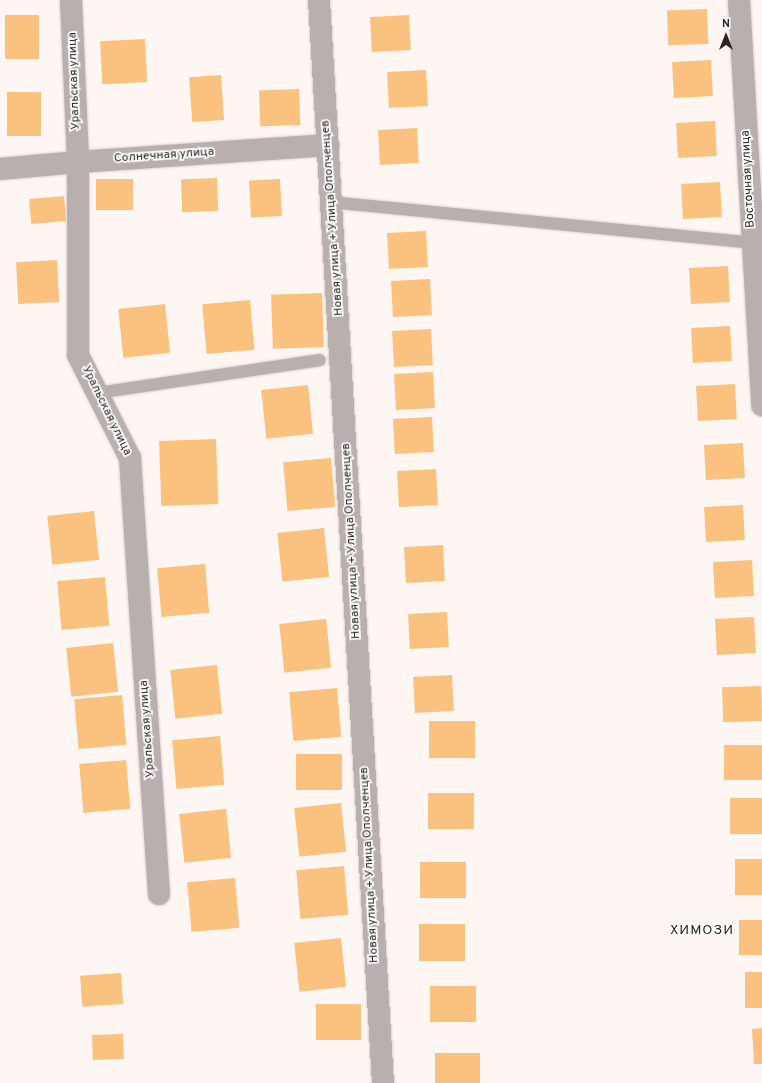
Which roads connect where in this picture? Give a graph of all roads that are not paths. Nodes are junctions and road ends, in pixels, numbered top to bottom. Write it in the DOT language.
graph roads {
  1 [pos="71,0"];
  2 [pos="319,0"];
  3 [pos="740,0"];
  4 [pos="328,145"];
  5 [pos="78,162"];
  6 [pos="0,169"];
  7 [pos="330,202"];
  8 [pos="757,243"];
  9 [pos="320,360"];
  10 [pos="97,393"];
  11 [pos="762,405"];
  12 [pos="159,894"];
  13 [pos="383,1083"];
  1 -- 5 [label="street, Уральская улица"];
  2 -- 4 [label="street, Новая улица + Улица Ополченцев"];
  3 -- 8 [label="street, Восточная улица"];
  4 -- 5 [label="street, Солнечная улица"];
  4 -- 7 [label="street, Новая улица + Улица Ополченцев"];
  5 -- 6 [label="street, Солнечная улица"];
  5 -- 10 [label="street, Уральская улица"];
  7 -- 8 [label="lane"];
  7 -- 13 [label="street, Новая улица + Улица Ополченцев"];
  8 -- 11 [label="street, Восточная улица"];
  9 -- 10 [label="lane"];
  10 -- 12 [label="street, Уральская улица"];
}
